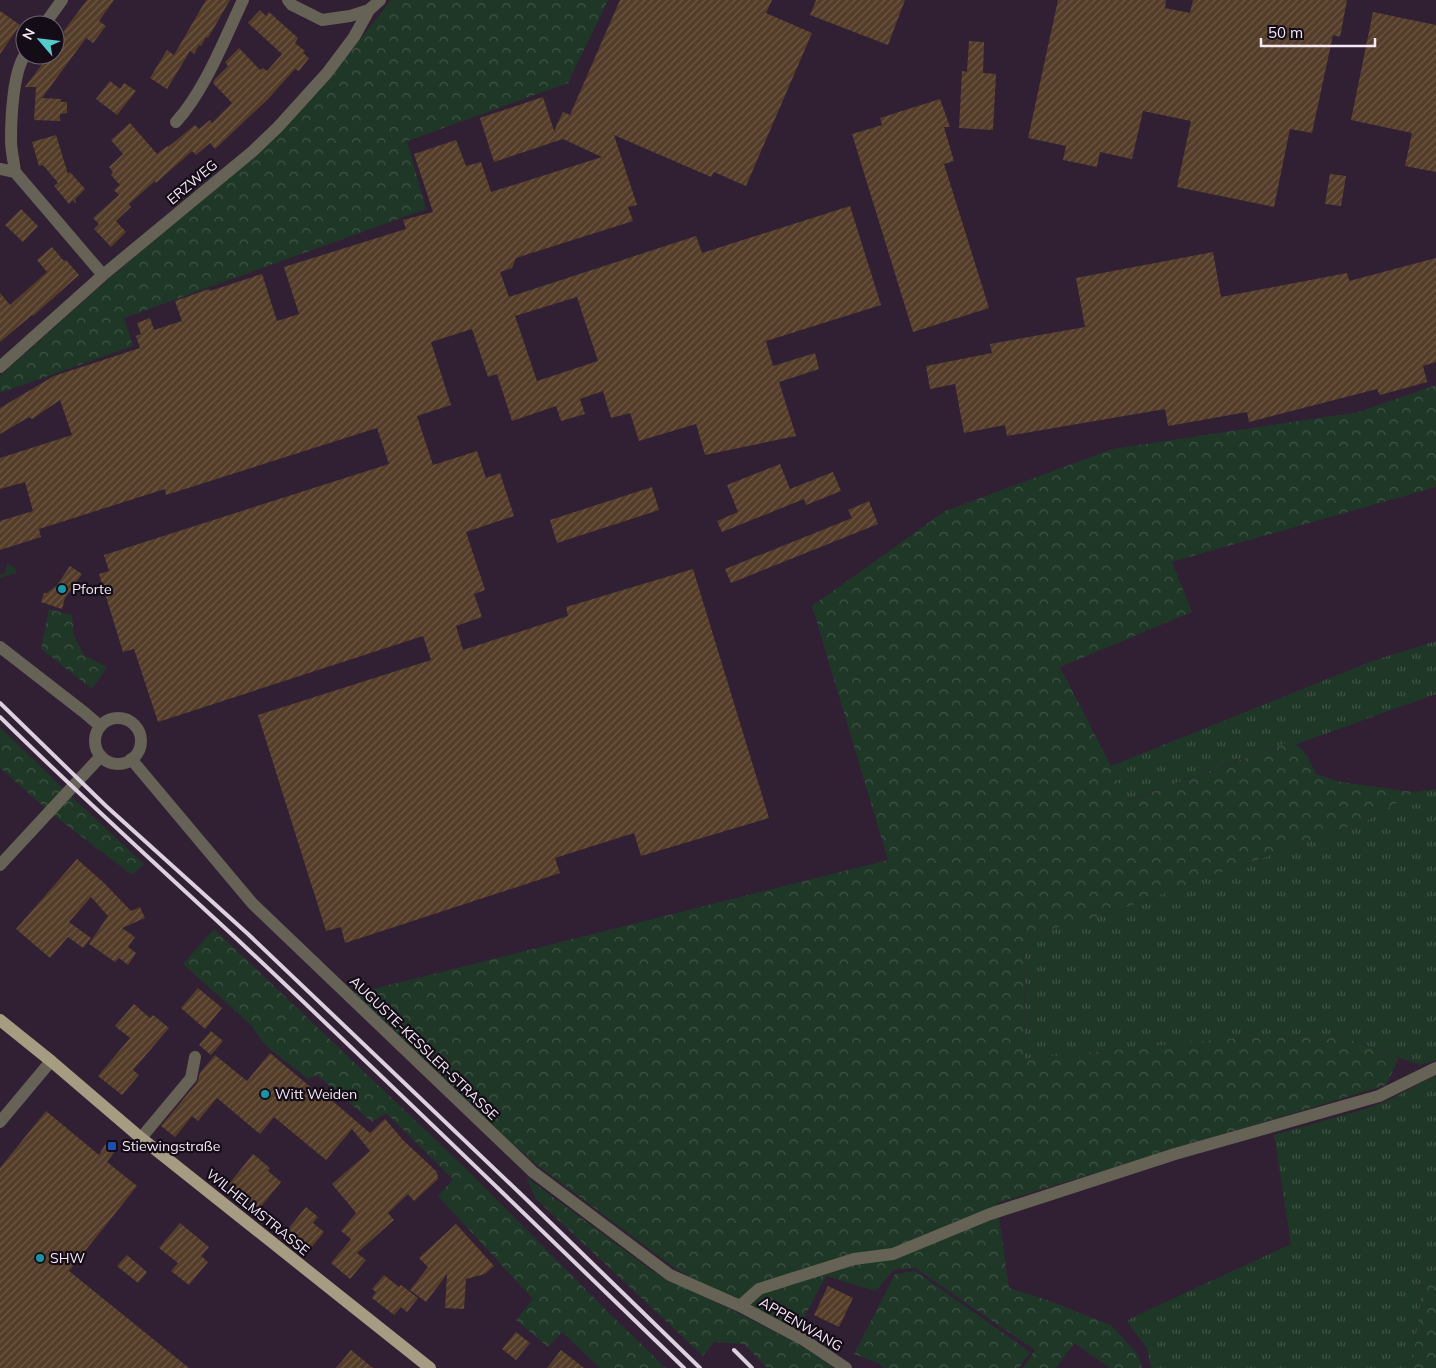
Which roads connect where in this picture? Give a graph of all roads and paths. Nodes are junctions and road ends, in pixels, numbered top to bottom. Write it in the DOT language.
graph roads {
  1 [pos="62,0"];
  2 [pos="243,0"];
  3 [pos="288,0"];
  4 [pos="380,0"];
  5 [pos="369,10"];
  6 [pos="51,15"];
  7 [pos="19,65"];
  8 [pos="176,122"];
  9 [pos="0,169"];
  10 [pos="15,172"];
  11 [pos="103,275"];
  12 [pos="0,366"];
  13 [pos="0,647"];
  14 [pos="100,726"];
  15 [pos="101,756"];
  16 [pos="131,759"];
  17 [pos="0,865"];
  18 [pos="0,1020"];
  19 [pos="195,1057"];
  20 [pos="50,1061"];
  21 [pos="1436,1068"];
  22 [pos="0,1122"];
  23 [pos="141,1138"];
  24 [pos="740,1306"];
  25 [pos="430,1368"];
  26 [pos="846,1368"];
  1 -- 6 [label="street"];
  2 -- 8 [label="street"];
  3 -- 5 [label="street"];
  4 -- 5 [label="street, ERZWEG"];
  5 -- 11 [label="street, ERZWEG"];
  7 -- 10 [label="street"];
  9 -- 10 [label="street"];
  10 -- 11 [label="street"];
  11 -- 12 [label="street, ERZWEG"];
  13 -- 14 [label="street"];
  14 -- 15 [label="street"];
  14 -- 16 [label="street"];
  15 -- 16 [label="street"];
  15 -- 17 [label="street"];
  16 -- 24 [label="street, AUGUSTE-KESSLER-STRASSE"];
  18 -- 20 [label="main road, WILHELMSTRASSE"];
  19 -- 23 [label="street"];
  20 -- 22 [label="street"];
  20 -- 23 [label="main road, WILHELMSTRASSE"];
  21 -- 24 [label="street"];
  23 -- 25 [label="main road, WILHELMSTRASSE"];
  24 -- 26 [label="street, APPENWANG"];
}
